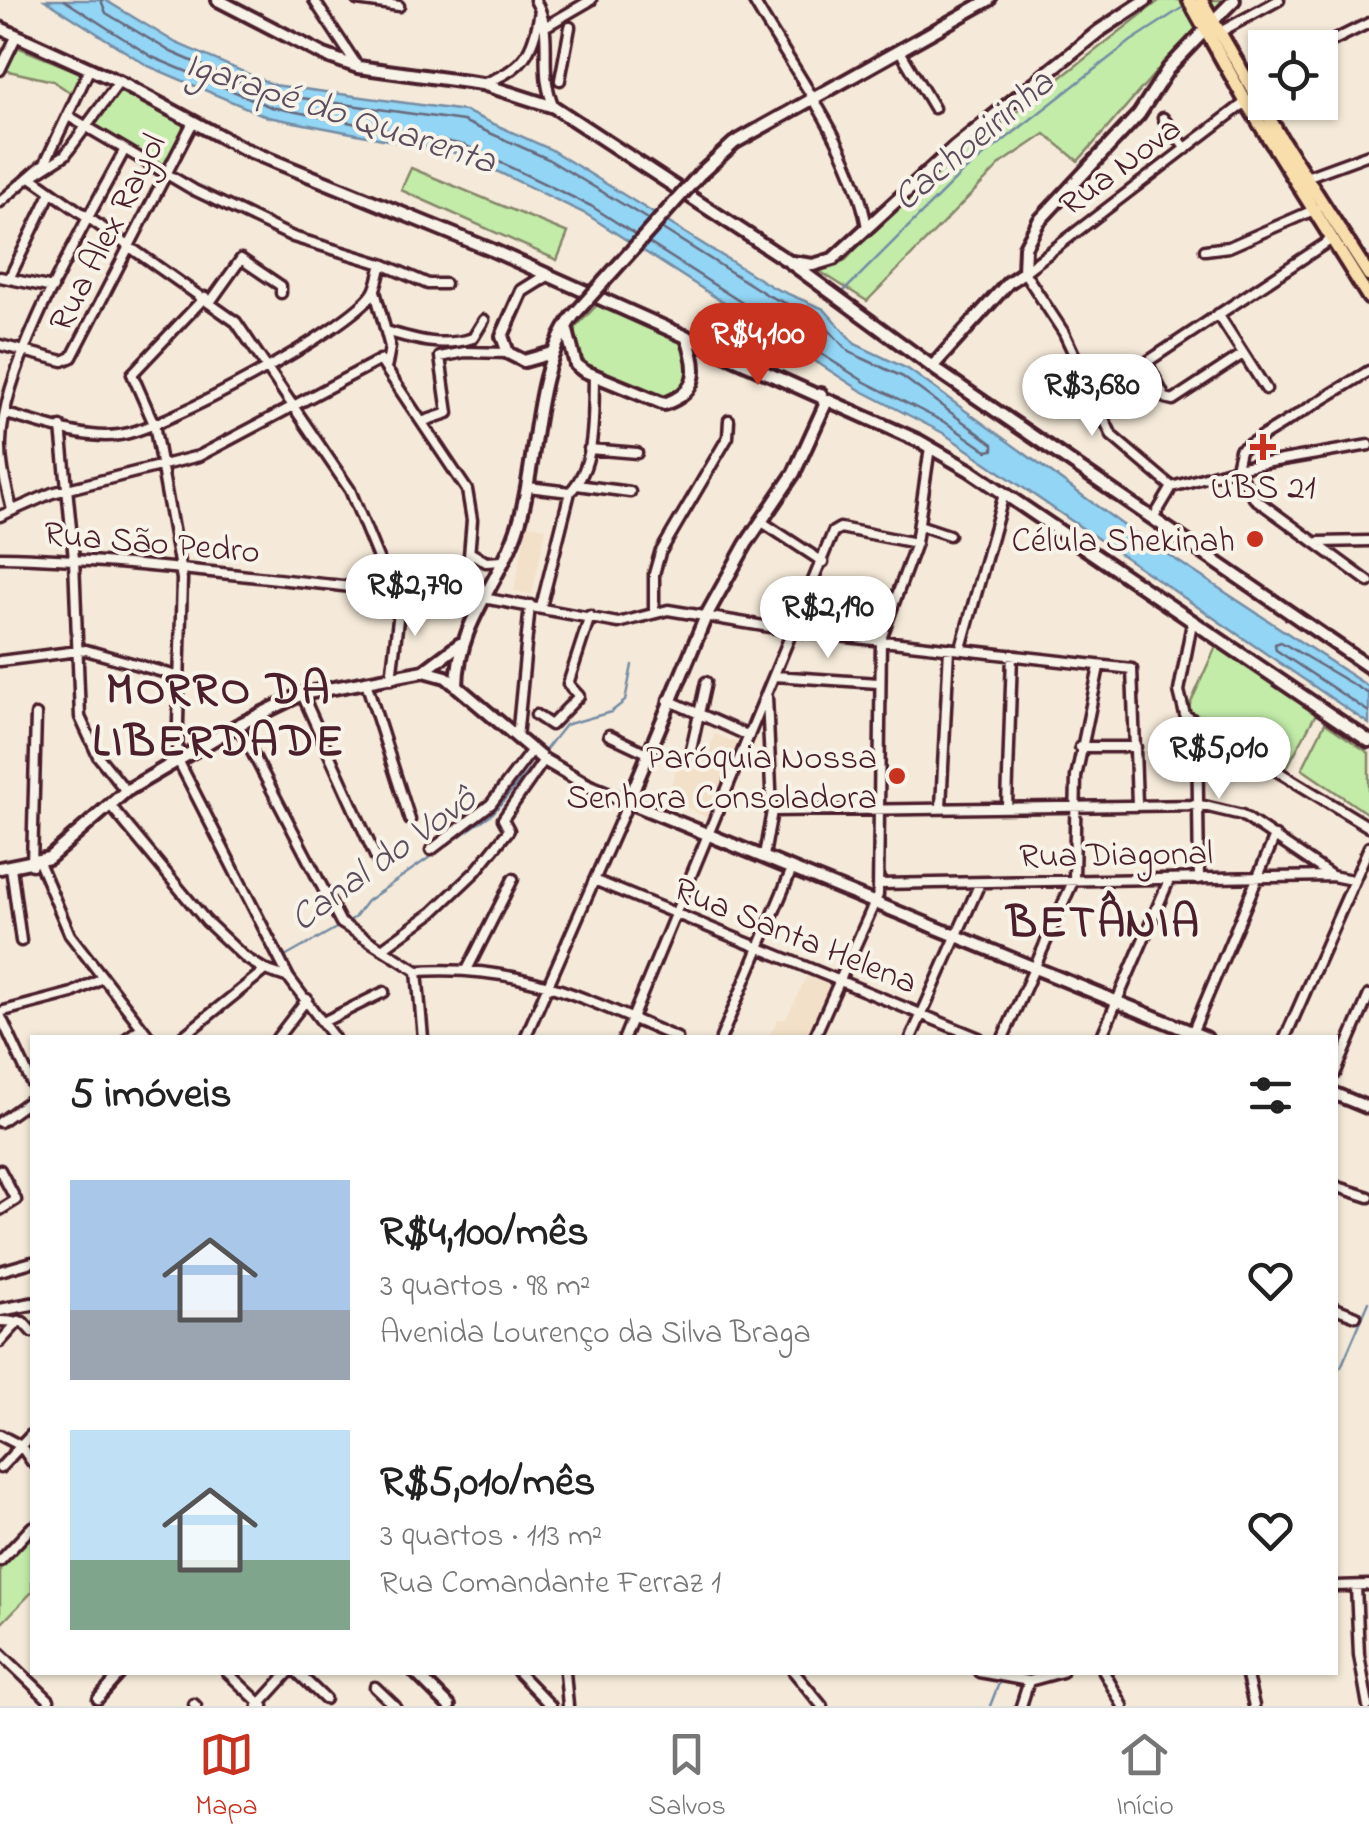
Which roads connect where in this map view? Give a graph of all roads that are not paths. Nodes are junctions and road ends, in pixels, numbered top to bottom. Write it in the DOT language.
graph roads {
  1 [pos="218,0"];
  2 [pos="314,0"];
  3 [pos="356,0"];
  4 [pos="535,0"];
  5 [pos="591,0"];
  6 [pos="753,0"];
  7 [pos="989,0"];
  8 [pos="1146,0"];
  9 [pos="1189,0"];
  10 [pos="1201,0"];
  11 [pos="1234,0"];
  12 [pos="1279,0"];
  13 [pos="974,4"];
  14 [pos="399,6"];
  15 [pos="540,10"];
  16 [pos="1369,23"];
  17 [pos="1210,24"];
  18 [pos="548,26"];
  19 [pos="570,27"];
  20 [pos="0,28"];
  21 [pos="16,36"];
  22 [pos="1338,38"];
  23 [pos="544,51"];
  24 [pos="900,51"];
  25 [pos="565,55"];
  26 [pos="358,67"];
  27 [pos="0,70"];
  28 [pos="89,70"];
  29 [pos="560,80"];
  30 [pos="119,82"];
  31 [pos="482,84"];
  32 [pos="1248,84"];
  33 [pos="1248,100"];
  34 [pos="813,101"];
  35 [pos="554,106"];
  36 [pos="934,108"];
  37 [pos="70,117"];
  38 [pos="1162,118"];
  39 [pos="1268,120"];
  40 [pos="1271,120"];
  41 [pos="193,122"];
  42 [pos="88,128"];
  43 [pos="1186,149"];
  44 [pos="124,151"];
  45 [pos="1369,154"];
  46 [pos="166,174"];
  47 [pos="34,176"];
  48 [pos="1306,176"];
  49 [pos="50,194"];
  50 [pos="0,202"];
  51 [pos="862,202"];
  52 [pos="1316,209"];
  53 [pos="884,211"];
  54 [pos="88,220"];
  55 [pos="867,227"];
  56 [pos="1335,238"];
  57 [pos="128,248"];
  58 [pos="1205,250"];
  59 [pos="788,261"];
  60 [pos="382,264"];
  61 [pos="1024,272"];
  62 [pos="1369,274"];
  63 [pos="546,276"];
  64 [pos="5,278"];
  65 [pos="445,284"];
  66 [pos="53,288"];
  67 [pos="375,291"];
  68 [pos="281,293"];
  69 [pos="1369,298"];
  70 [pos="208,299"];
  71 [pos="1218,314"];
  72 [pos="484,320"];
  73 [pos="566,326"];
  74 [pos="386,331"];
  75 [pos="686,335"];
  76 [pos="0,345"];
  77 [pos="26,350"];
  78 [pos="508,353"];
  79 [pos="552,353"];
  80 [pos="1243,354"];
  81 [pos="387,364"];
  82 [pos="268,367"];
  83 [pos="932,367"];
  84 [pos="1369,371"];
  85 [pos="594,376"];
  86 [pos="1266,389"];
  87 [pos="820,394"];
  88 [pos="294,405"];
  89 [pos="6,414"];
  90 [pos="729,420"];
  91 [pos="424,421"];
  92 [pos="154,424"];
  93 [pos="60,428"];
  94 [pos="1369,446"];
  95 [pos="930,447"];
  96 [pos="590,449"];
  97 [pos="637,454"];
  98 [pos="164,467"];
  99 [pos="1236,468"];
  100 [pos="528,487"];
  101 [pos="1172,487"];
  102 [pos="574,488"];
  103 [pos="68,489"];
  104 [pos="630,492"];
  105 [pos="1004,494"];
  106 [pos="12,510"];
  107 [pos="0,516"];
  108 [pos="1153,519"];
  109 [pos="762,522"];
  110 [pos="920,526"];
  111 [pos="950,534"];
  112 [pos="916,542"];
  113 [pos="1318,542"];
  114 [pos="1369,542"];
  115 [pos="471,553"];
  116 [pos="0,557"];
  117 [pos="74,558"];
  118 [pos="503,561"];
  119 [pos="822,562"];
  120 [pos="180,569"];
  121 [pos="1369,582"];
  122 [pos="384,591"];
  123 [pos="401,594"];
  124 [pos="465,603"];
  125 [pos="480,603"];
  126 [pos="530,605"];
  127 [pos="541,607"];
  128 [pos="654,610"];
  129 [pos="590,616"];
  130 [pos="706,616"];
  131 [pos="1192,623"];
  132 [pos="794,631"];
  133 [pos="881,639"];
  134 [pos="460,644"];
  135 [pos="948,648"];
  136 [pos="961,648"];
  137 [pos="76,652"];
  138 [pos="1012,655"];
  139 [pos="0,660"];
  140 [pos="1099,668"];
  141 [pos="1369,668"];
  142 [pos="424,671"];
  143 [pos="776,676"];
  144 [pos="180,677"];
  145 [pos="391,679"];
  146 [pos="366,682"];
  147 [pos="706,682"];
  148 [pos="878,684"];
  149 [pos="457,686"];
  150 [pos="302,694"];
  151 [pos="767,696"];
  152 [pos="668,700"];
  153 [pos="697,713"];
  154 [pos="36,715"];
  155 [pos="536,716"];
  156 [pos="238,725"];
  157 [pos="1197,726"];
  158 [pos="609,736"];
  159 [pos="748,736"];
  160 [pos="517,738"];
  161 [pos="1369,741"];
  162 [pos="1136,747"];
  163 [pos="1080,748"];
  164 [pos="646,752"];
  165 [pos="539,756"];
  166 [pos="176,758"];
  167 [pos="689,759"];
  168 [pos="126,791"];
  169 [pos="628,803"];
  170 [pos="1137,803"];
  171 [pos="110,804"];
  172 [pos="1200,804"];
  173 [pos="1073,805"];
  174 [pos="1007,806"];
  175 [pos="881,807"];
  176 [pos="941,807"];
  177 [pos="772,811"];
  178 [pos="410,820"];
  179 [pos="1369,828"];
  180 [pos="708,834"];
  181 [pos="1275,836"];
  182 [pos="1369,847"];
  183 [pos="430,850"];
  184 [pos="764,856"];
  185 [pos="35,863"];
  186 [pos="5,867"];
  187 [pos="381,869"];
  188 [pos="792,870"];
  189 [pos="1332,876"];
  190 [pos="513,879"];
  191 [pos="1074,879"];
  192 [pos="1198,879"];
  193 [pos="1260,879"];
  194 [pos="594,880"];
  195 [pos="1169,880"];
  196 [pos="1352,880"];
  197 [pos="980,883"];
  198 [pos="880,884"];
  199 [pos="875,906"];
  200 [pos="676,915"];
  201 [pos="956,934"];
  202 [pos="22,942"];
  203 [pos="758,948"];
  204 [pos="382,949"];
  205 [pos="468,968"];
  206 [pos="1034,968"];
  207 [pos="263,969"];
  208 [pos="417,971"];
  209 [pos="102,978"];
  210 [pos="290,978"];
  211 [pos="838,981"];
  212 [pos="548,985"];
  213 [pos="384,992"];
  214 [pos="1369,994"];
  215 [pos="307,999"];
  216 [pos="1116,1003"];
  217 [pos="0,1014"];
  218 [pos="920,1015"];
  219 [pos="632,1018"];
  220 [pos="325,1021"];
  221 [pos="141,1028"];
  222 [pos="527,1033"];
  223 [pos="1191,1034"];
  224 [pos="132,1035"];
  225 [pos="147,1035"];
  226 [pos="185,1035"];
  227 [pos="280,1035"];
  228 [pos="332,1035"];
  229 [pos="423,1035"];
  230 [pos="625,1035"];
  231 [pos="670,1035"];
  232 [pos="722,1035"];
  233 [pos="815,1035"];
  234 [pos="911,1035"];
  235 [pos="971,1035"];
  236 [pos="1004,1035"];
  237 [pos="1101,1035"];
  238 [pos="1286,1035"];
  239 [pos="1338,1067"];
  240 [pos="30,1080"];
  241 [pos="1338,1095"];
  242 [pos="30,1100"];
  243 [pos="1369,1108"];
  244 [pos="0,1122"];
  245 [pos="0,1170"];
  246 [pos="1338,1187"];
  247 [pos="1369,1197"];
  248 [pos="0,1210"];
  249 [pos="30,1265"];
  250 [pos="0,1272"];
  251 [pos="30,1304"];
  252 [pos="1338,1309"];
  253 [pos="0,1310"];
  254 [pos="1356,1316"];
  255 [pos="0,1322"];
  256 [pos="20,1322"];
  257 [pos="30,1330"];
  258 [pos="0,1342"];
  259 [pos="0,1435"];
  260 [pos="30,1436"];
  261 [pos="20,1446"];
  262 [pos="30,1459"];
  263 [pos="0,1468"];
  264 [pos="30,1529"];
  265 [pos="0,1561"];
  266 [pos="1369,1584"];
  267 [pos="1338,1586"];
  268 [pos="1356,1586"];
  269 [pos="0,1652"];
  270 [pos="119,1675"];
  271 [pos="231,1675"];
  272 [pos="286,1675"];
  273 [pos="300,1675"];
  274 [pos="418,1675"];
  275 [pos="521,1675"];
  276 [pos="565,1675"];
  277 [pos="796,1675"];
  278 [pos="1000,1675"];
  279 [pos="1051,1675"];
  280 [pos="1106,1675"];
  281 [pos="1247,1675"];
  282 [pos="1029,1681"];
  283 [pos="376,1687"];
  284 [pos="98,1698"];
  285 [pos="325,1699"];
  286 [pos="49,1700"];
  287 [pos="260,1705"];
  288 [pos="395,1706"];
  289 [pos="449,1706"];
  290 [pos="551,1706"];
  291 [pos="568,1706"];
  292 [pos="822,1706"];
  293 [pos="1020,1706"];
  294 [pos="1123,1706"];
  295 [pos="1254,1706"];
  296 [pos="1368,1706"];
  1 -- 26 [label="street"];
  2 -- 26 [label="street"];
  3 -- 14 [label="street"];
  4 -- 15 [label="street"];
  5 -- 18 [label="street"];
  6 -- 34 [label="street"];
  7 -- 13 [label="street"];
  8 -- 53 [label="street"];
  9 -- 17 [label="main road"];
  10 -- 17 [label="main road"];
  11 -- 17 [label="street"];
  12 -- 17 [label="street"];
  13 -- 24 [label="street"];
  15 -- 18 [label="street"];
  15 -- 31 [label="street"];
  16 -- 22 [label="street"];
  17 -- 32 [label="main road"];
  17 -- 61 [label="street"];
  18 -- 23 [label="street"];
  19 -- 25 [label="street"];
  20 -- 21 [label="street"];
  21 -- 27 [label="street"];
  21 -- 28 [label="street"];
  23 -- 25 [label="street"];
  23 -- 35 [label="street"];
  24 -- 34 [label="street"];
  24 -- 36 [label="street"];
  25 -- 29 [label="street"];
  26 -- 31 [label="street"];
  28 -- 30 [label="street"];
  28 -- 37 [label="street"];
  30 -- 41 [label="street"];
  30 -- 42 [label="street"];
  31 -- 35 [label="street"];
  33 -- 43 [label="street, Rua Nova"];
  34 -- 51 [label="street"];
  34 -- 73 [label="street, bridge"];
  35 -- 59 [label="street"];
  37 -- 42 [label="street"];
  37 -- 47 [label="street"];
  38 -- 43 [label="street"];
  39 -- 52 [label="main road"];
  40 -- 48 [label="main road"];
  41 -- 46 [label="street, Rua Alex Rayol"];
  41 -- 63 [label="street"];
  42 -- 44 [label="street"];
  42 -- 47 [label="street"];
  43 -- 61 [label="street, Rua Nova"];
  44 -- 46 [label="street"];
  44 -- 54 [label="street"];
  45 -- 48 [label="street"];
  46 -- 57 [label="street, Rua Alex Rayol"];
  46 -- 60 [label="street"];
  47 -- 49 [label="street"];
  47 -- 50 [label="street"];
  48 -- 62 [label="main road"];
  49 -- 54 [label="street"];
  49 -- 64 [label="street"];
  51 -- 53 [label="street"];
  51 -- 55 [label="street"];
  52 -- 56 [label="main road"];
  52 -- 58 [label="street"];
  53 -- 55 [label="street"];
  54 -- 57 [label="street"];
  54 -- 66 [label="street"];
  55 -- 59 [label="street"];
  56 -- 69 [label="main road"];
  56 -- 71 [label="street"];
  57 -- 70 [label="street"];
  57 -- 77 [label="street, Rua Alex Rayol"];
  59 -- 83 [label="street"];
  60 -- 65 [label="street"];
  60 -- 67 [label="street"];
  61 -- 83 [label="street, Rua Nova"];
  61 -- 101 [label="street"];
  63 -- 75 [label="street"];
  63 -- 78 [label="street"];
  64 -- 66 [label="street"];
  66 -- 77 [label="street"];
  67 -- 74 [label="street"];
  67 -- 82 [label="street"];
  68 -- 70 [label="street"];
  70 -- 82 [label="street"];
  70 -- 92 [label="street"];
  71 -- 80 [label="street"];
  71 -- 80 [label="street"];
  72 -- 74 [label="street"];
  73 -- 79 [label="street"];
  73 -- 85 [label="street"];
  74 -- 81 [label="street"];
  75 -- 85 [label="street"];
  75 -- 87 [label="street"];
  76 -- 77 [label="street"];
  77 -- 89 [label="street"];
  78 -- 79 [label="street"];
  78 -- 91 [label="street"];
  79 -- 100 [label="street"];
  80 -- 86 [label="street"];
  81 -- 88 [label="street"];
  81 -- 91 [label="street"];
  82 -- 88 [label="street"];
  82 -- 92 [label="street"];
  83 -- 108 [label="street"];
  84 -- 99 [label="street"];
  85 -- 96 [label="street"];
  87 -- 95 [label="street"];
  87 -- 109 [label="street"];
  88 -- 98 [label="street"];
  88 -- 122 [label="street"];
  89 -- 93 [label="street"];
  89 -- 106 [label="street"];
  90 -- 128 [label="street"];
  91 -- 115 [label="street"];
  92 -- 93 [label="street"];
  92 -- 98 [label="street"];
  93 -- 103 [label="street"];
  94 -- 99 [label="street"];
  95 -- 105 [label="street"];
  95 -- 110 [label="street"];
  96 -- 97 [label="street"];
  96 -- 102 [label="street"];
  98 -- 103 [label="street"];
  98 -- 120 [label="street"];
  99 -- 101 [label="street"];
  99 -- 113 [label="street"];
  100 -- 102 [label="street"];
  100 -- 118 [label="street"];
  101 -- 108 [label="street"];
  102 -- 104 [label="street"];
  102 -- 127 [label="street"];
  103 -- 106 [label="street"];
  103 -- 117 [label="street"];
  105 -- 131 [label="street"];
  105 -- 136 [label="street"];
  106 -- 107 [label="street"];
  108 -- 141 [label="street"];
  109 -- 119 [label="street"];
  109 -- 130 [label="street"];
  110 -- 111 [label="street"];
  110 -- 112 [label="street"];
  112 -- 119 [label="street"];
  112 -- 133 [label="street"];
  113 -- 114 [label="street"];
  113 -- 121 [label="street"];
  115 -- 118 [label="street"];
  115 -- 124 [label="street"];
  116 -- 117 [label="street, Rua São Pedro"];
  117 -- 120 [label="street, Rua São Pedro"];
  117 -- 137 [label="street"];
  118 -- 125 [label="street"];
  119 -- 132 [label="street"];
  120 -- 122 [label="street, Rua São Pedro"];
  120 -- 144 [label="street"];
  122 -- 123 [label="street, Rua São Pedro"];
  123 -- 124 [label="street, Rua São Pedro"];
  123 -- 145 [label="street"];
  124 -- 125 [label="street, Rua São Pedro"];
  125 -- 126 [label="street, Rua São Pedro"];
  125 -- 134 [label="street"];
  126 -- 127 [label="street, Rua São Pedro"];
  126 -- 160 [label="street"];
  127 -- 129 [label="street, Rua São Pedro"];
  128 -- 129 [label="street, Rua São Pedro"];
  128 -- 130 [label="street, Rua São Pedro"];
  129 -- 155 [label="street"];
  130 -- 132 [label="street, Rua São Pedro"];
  130 -- 152 [label="street"];
  131 -- 157 [label="street"];
  131 -- 161 [label="street"];
  132 -- 133 [label="street, Rua São Pedro"];
  132 -- 143 [label="street"];
  133 -- 135 [label="street, Rua São Pedro"];
  133 -- 148 [label="street"];
  134 -- 142 [label="street"];
  134 -- 149 [label="street"];
  135 -- 136 [label="street, Rua São Pedro"];
  135 -- 176 [label="street"];
  136 -- 138 [label="street, Rua São Pedro"];
  137 -- 139 [label="street"];
  137 -- 144 [label="street"];
  137 -- 168 [label="street"];
  138 -- 140 [label="street, Rua São Pedro"];
  138 -- 174 [label="street"];
  140 -- 162 [label="street, Rua São Pedro"];
  140 -- 163 [label="street"];
  142 -- 145 [label="street"];
  142 -- 149 [label="street"];
  143 -- 148 [label="street"];
  143 -- 151 [label="street"];
  144 -- 166 [label="street"];
  145 -- 146 [label="street"];
  146 -- 150 [label="street"];
  146 -- 178 [label="street"];
  147 -- 153 [label="street"];
  148 -- 175 [label="street"];
  149 -- 160 [label="street"];
  150 -- 156 [label="street"];
  150 -- 187 [label="street"];
  151 -- 159 [label="street"];
  151 -- 177 [label="street"];
  152 -- 153 [label="street"];
  152 -- 164 [label="street"];
  153 -- 159 [label="street"];
  153 -- 167 [label="street"];
  154 -- 185 [label="street"];
  156 -- 166 [label="street"];
  156 -- 204 [label="street"];
  157 -- 172 [label="street"];
  157 -- 179 [label="street"];
  158 -- 164 [label="street"];
  159 -- 180 [label="street"];
  160 -- 165 [label="street"];
  162 -- 163 [label="street"];
  162 -- 170 [label="street, Rua São Pedro"];
  163 -- 173 [label="street"];
  164 -- 169 [label="street"];
  165 -- 169 [label="street"];
  165 -- 183 [label="street"];
  165 -- 204 [label="street"];
  166 -- 168 [label="street"];
  166 -- 210 [label="street"];
  168 -- 171 [label="street"];
  169 -- 180 [label="street"];
  169 -- 194 [label="street"];
  170 -- 172 [label="street"];
  170 -- 173 [label="street"];
  171 -- 185 [label="street"];
  171 -- 207 [label="street"];
  172 -- 181 [label="street"];
  172 -- 192 [label="street"];
  173 -- 174 [label="street"];
  173 -- 191 [label="street"];
  174 -- 176 [label="street"];
  175 -- 176 [label="street"];
  175 -- 177 [label="street"];
  175 -- 198 [label="street"];
  177 -- 184 [label="street"];
  180 -- 184 [label="street"];
  180 -- 200 [label="street"];
  181 -- 189 [label="street"];
  181 -- 193 [label="street"];
  182 -- 196 [label="street"];
  184 -- 188 [label="street"];
  185 -- 186 [label="street"];
  185 -- 209 [label="street"];
  186 -- 202 [label="street"];
  188 -- 199 [label="street"];
  188 -- 203 [label="street"];
  189 -- 193 [label="street, Rua Diagonal"];
  189 -- 196 [label="street, Rua Diagonal"];
  190 -- 205 [label="street"];
  191 -- 195 [label="street, Rua Diagonal"];
  191 -- 197 [label="street, Rua Diagonal"];
  191 -- 206 [label="street"];
  192 -- 193 [label="street, Rua Diagonal"];
  192 -- 195 [label="street, Rua Diagonal"];
  193 -- 223 [label="street"];
  194 -- 200 [label="street, Rua Santa Helena"];
  194 -- 212 [label="street"];
  195 -- 216 [label="street"];
  196 -- 238 [label="street"];
  197 -- 198 [label="street, Rua Diagonal"];
  197 -- 201 [label="street"];
  198 -- 199 [label="street"];
  199 -- 201 [label="street"];
  199 -- 211 [label="street"];
  200 -- 203 [label="street, Rua Santa Helena"];
  200 -- 219 [label="street"];
  201 -- 206 [label="street"];
  201 -- 218 [label="street"];
  203 -- 211 [label="street, Rua Santa Helena"];
  203 -- 232 [label="street"];
  204 -- 208 [label="street"];
  205 -- 208 [label="street"];
  205 -- 212 [label="street"];
  206 -- 216 [label="street"];
  206 -- 236 [label="street"];
  207 -- 210 [label="street"];
  207 -- 226 [label="street"];
  208 -- 229 [label="street"];
  209 -- 217 [label="street"];
  209 -- 221 [label="street"];
  210 -- 215 [label="street"];
  211 -- 218 [label="street, Rua Santa Helena"];
  211 -- 233 [label="street"];
  212 -- 219 [label="street"];
  212 -- 222 [label="street"];
  213 -- 220 [label="street"];
  214 -- 239 [label="street"];
  215 -- 220 [label="street"];
  215 -- 227 [label="street"];
  216 -- 223 [label="street"];
  216 -- 237 [label="street"];
  217 -- 240 [label="street"];
  218 -- 234 [label="street"];
  218 -- 235 [label="street, Rua Santa Helena"];
  219 -- 230 [label="street"];
  219 -- 231 [label="street"];
  220 -- 228 [label="street"];
  221 -- 224 [label="street"];
  221 -- 225 [label="street"];
  241 -- 243 [label="street"];
  242 -- 244 [label="street"];
  245 -- 248 [label="street"];
  246 -- 247 [label="street"];
  249 -- 250 [label="street"];
  251 -- 253 [label="street"];
  252 -- 254 [label="street"];
  255 -- 256 [label="street"];
  256 -- 257 [label="street"];
  256 -- 258 [label="street"];
  259 -- 261 [label="street"];
  260 -- 261 [label="street"];
  261 -- 262 [label="street"];
  261 -- 263 [label="street"];
  264 -- 265 [label="street"];
  266 -- 268 [label="street"];
  267 -- 268 [label="street"];
  268 -- 296 [label="street"];
  269 -- 286 [label="street"];
  270 -- 284 [label="street"];
  271 -- 287 [label="street"];
  272 -- 287 [label="street"];
  273 -- 285 [label="street"];
  274 -- 289 [label="street"];
  275 -- 290 [label="street"];
  276 -- 291 [label="street"];
  277 -- 292 [label="street"];
  278 -- 282 [label="street"];
  279 -- 282 [label="street"];
  280 -- 294 [label="street"];
  281 -- 295 [label="street"];
  282 -- 293 [label="street"];
  283 -- 288 [label="street"];
}
